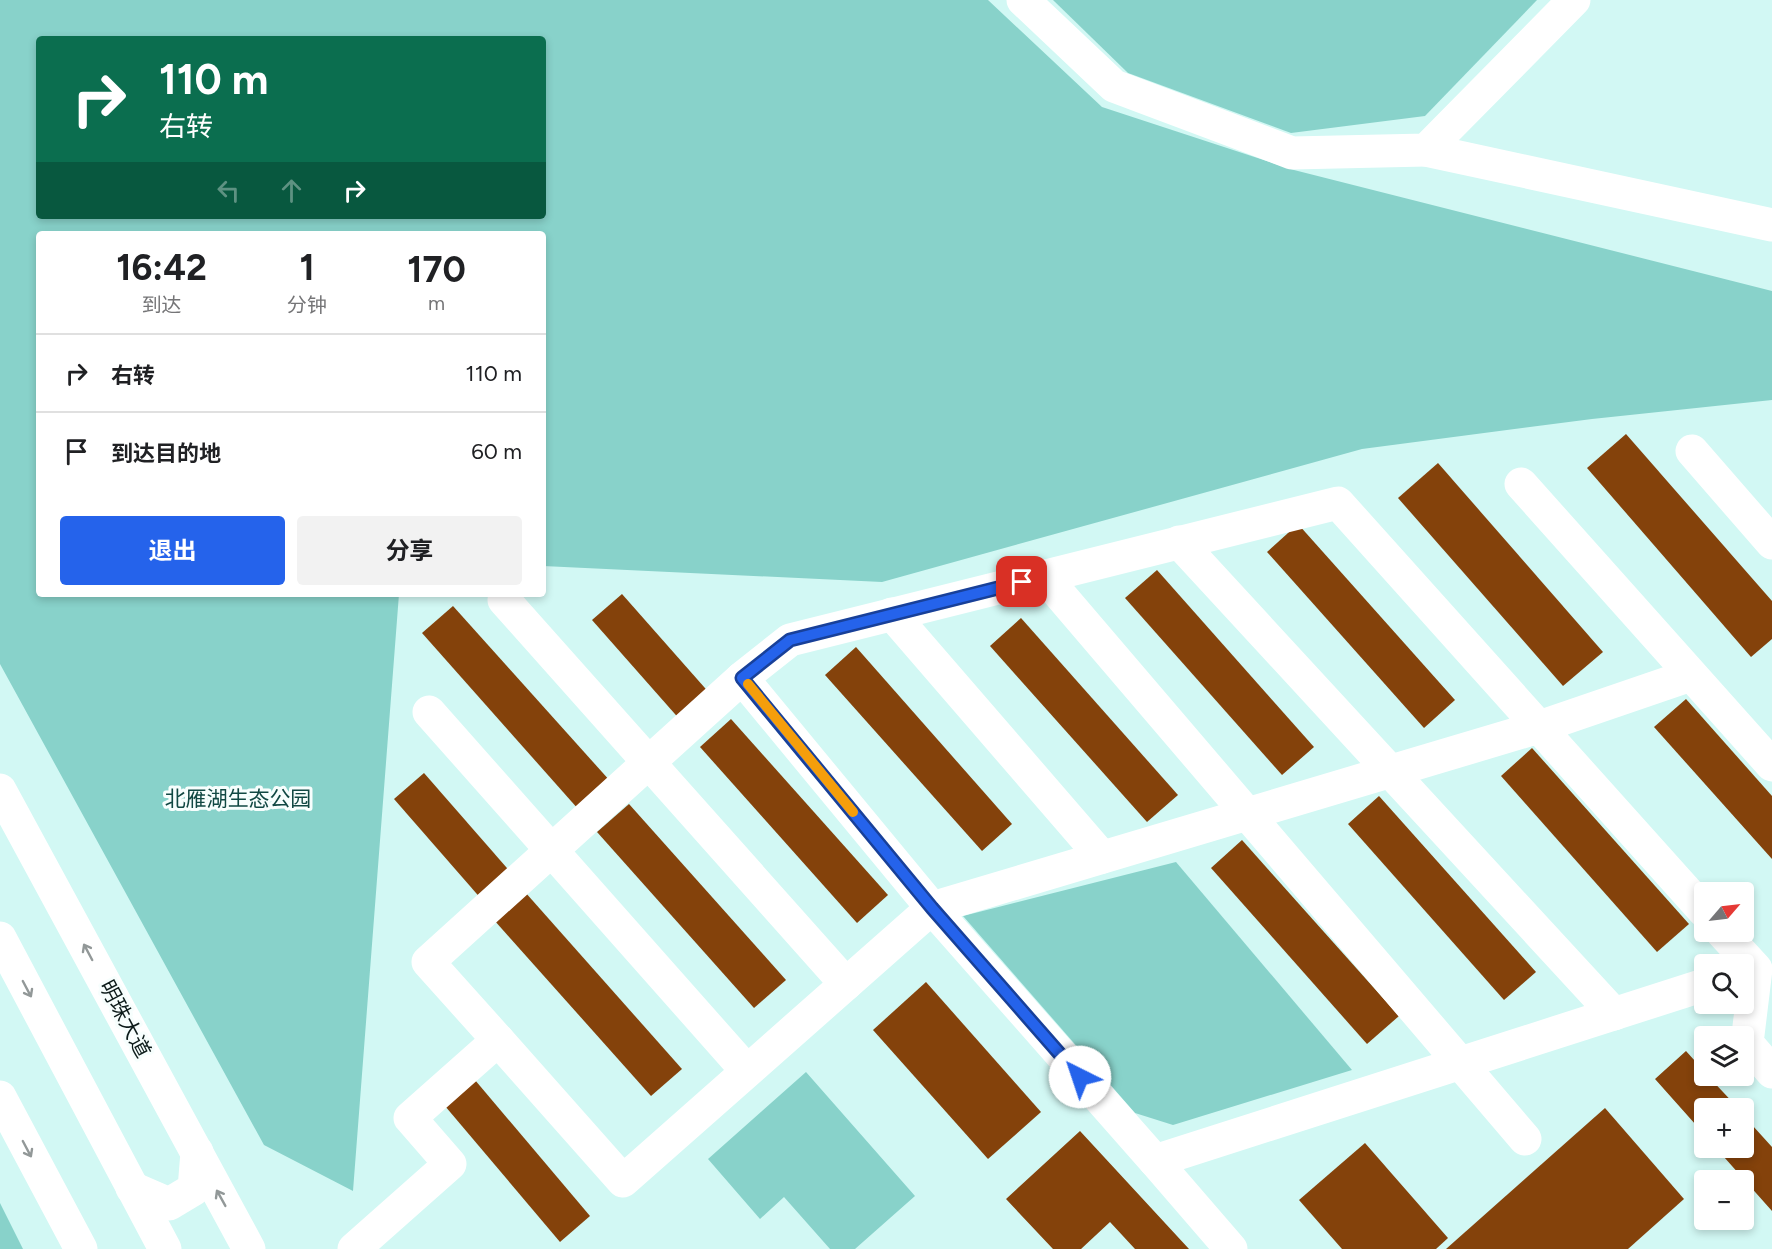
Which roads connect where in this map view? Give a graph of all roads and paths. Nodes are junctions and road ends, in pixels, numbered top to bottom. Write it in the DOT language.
graph roads {
  1 [pos="1023,0"];
  2 [pos="1574,0"];
  3 [pos="1426,150"];
  4 [pos="1772,225"];
  5 [pos="1692,451"];
  6 [pos="1521,484"];
  7 [pos="1179,542"];
  8 [pos="1772,543"];
  9 [pos="1044,576"];
  10 [pos="504,600"];
  11 [pos="892,614"];
  12 [pos="1691,675"];
  13 [pos="742,678"];
  14 [pos="429,712"];
  15 [pos="1539,727"];
  16 [pos="648,762"];
  17 [pos="1772,765"];
  18 [pos="1390,771"];
  19 [pos="0,790"];
  20 [pos="1247,814"];
  21 [pos="551,850"];
  22 [pos="1102,857"];
  23 [pos="1694,900"];
  24 [pos="932,908"];
  25 [pos="0,938"];
  26 [pos="1731,942"];
  27 [pos="1757,969"];
  28 [pos="846,984"];
  29 [pos="1694,989"];
  30 [pos="1614,1014"];
  31 [pos="498,1040"];
  32 [pos="1461,1063"];
  33 [pos="747,1071"];
  34 [pos="1772,1072"];
  35 [pos="0,1097"];
  36 [pos="1525,1139"];
  37 [pos="197,1152"];
  38 [pos="1155,1161"];
  39 [pos="132,1188"];
  40 [pos="81,1249"];
  41 [pos="165,1249"];
  42 [pos="249,1249"];
  43 [pos="354,1249"];
  44 [pos="1231,1249"];
  1 -- 3 [label="street"];
  2 -- 3 [label="street"];
  3 -- 4 [label="street"];
  5 -- 8 [label="street"];
  6 -- 12 [label="street"];
  7 -- 9 [label="street"];
  7 -- 15 [label="street"];
  7 -- 18 [label="street"];
  9 -- 11 [label="street"];
  9 -- 20 [label="street"];
  10 -- 16 [label="street"];
  11 -- 13 [label="street"];
  11 -- 22 [label="street"];
  12 -- 15 [label="street"];
  12 -- 17 [label="street"];
  13 -- 16 [label="street"];
  13 -- 24 [label="street"];
  14 -- 21 [label="street"];
  15 -- 18 [label="street"];
  15 -- 23 [label="street"];
  16 -- 21 [label="street"];
  16 -- 28 [label="street"];
  18 -- 20 [label="street"];
  18 -- 30 [label="street"];
  37 -- 19 [label="street, 明珠大道, one-way"];
  20 -- 22 [label="street"];
  20 -- 32 [label="street"];
  21 -- 31 [label="street"];
  21 -- 33 [label="street"];
  22 -- 24 [label="street"];
  24 -- 28 [label="street"];
  24 -- 38 [label="street"];
  25 -- 39 [label="street, one-way"];
  26 -- 27 [label="street"];
  27 -- 34 [label="street"];
  28 -- 33 [label="street"];
  29 -- 30 [label="street"];
  30 -- 32 [label="street"];
  31 -- 33 [label="street"];
  31 -- 43 [label="street"];
  32 -- 36 [label="street"];
  32 -- 38 [label="street"];
  35 -- 40 [label="street, one-way"];
  37 -- 39 [label="street"];
  42 -- 37 [label="street, 明珠大道, one-way"];
  38 -- 44 [label="street"];
  39 -- 41 [label="street"];
}
